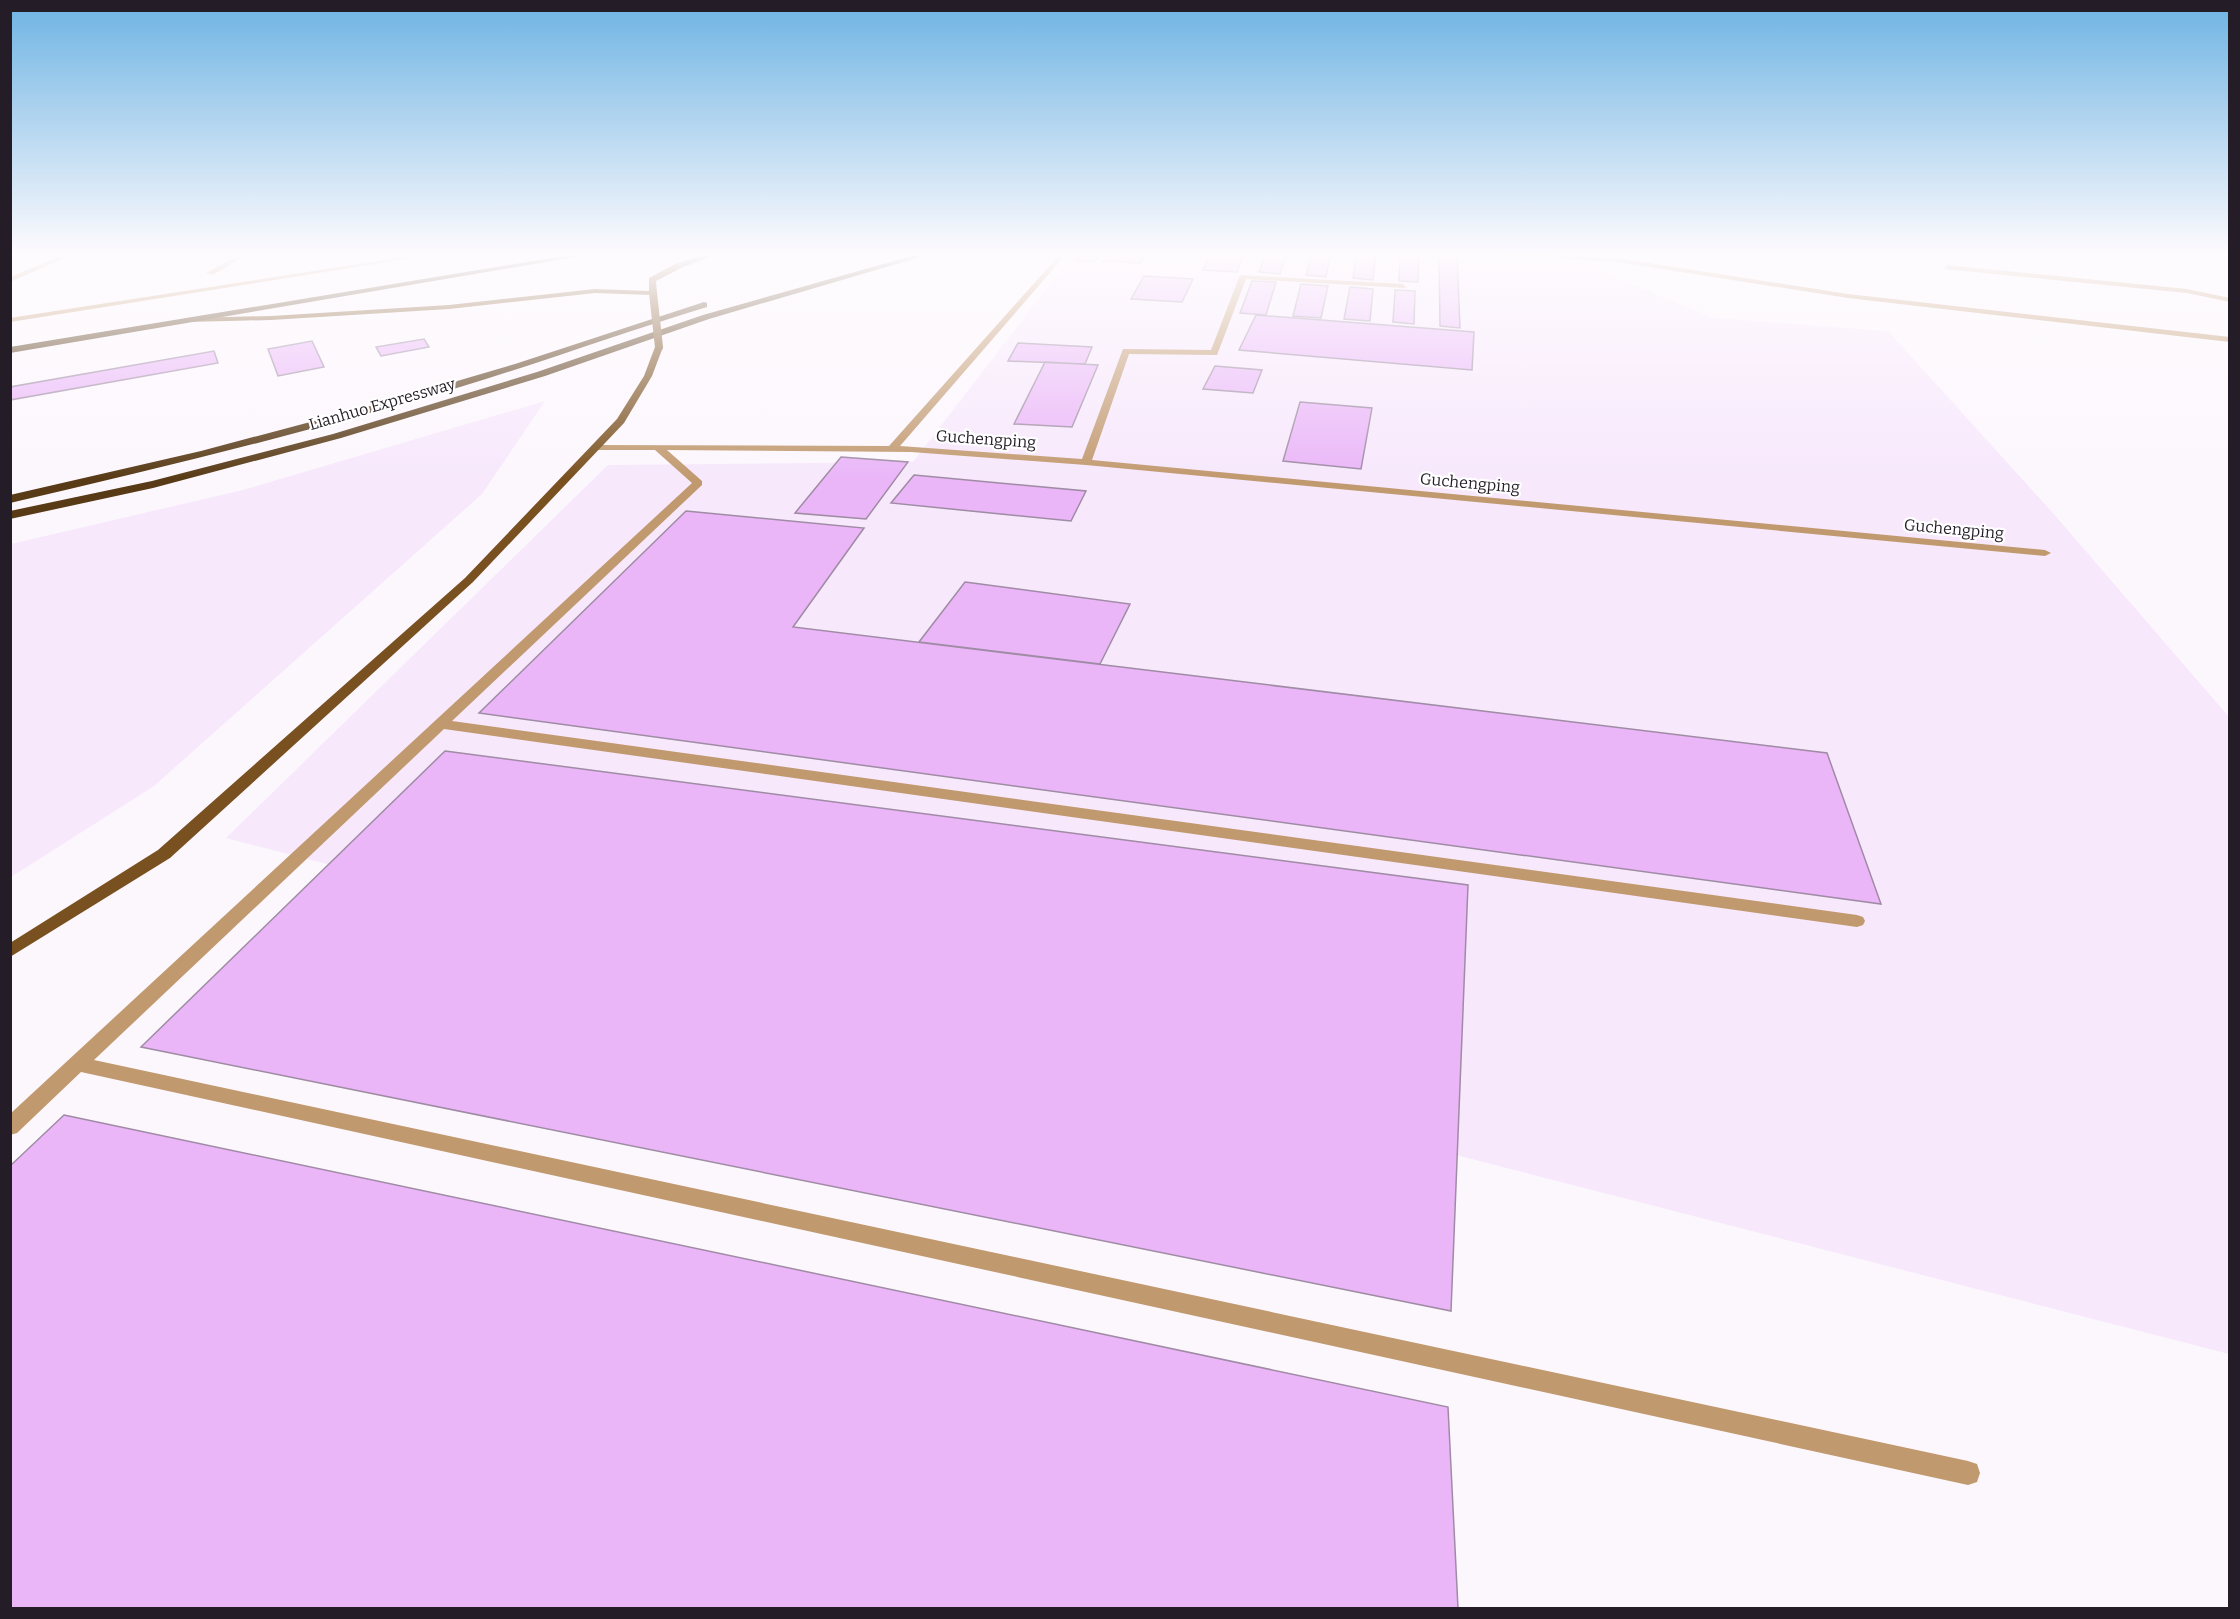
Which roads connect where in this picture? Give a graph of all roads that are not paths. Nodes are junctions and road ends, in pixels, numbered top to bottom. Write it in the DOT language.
graph roads {
  1 [pos="136,329"];
  2 [pos="633,329"];
  3 [pos="657,329"];
  4 [pos="670,329"];
  5 [pos="997,329"];
  6 [pos="1223,329"];
  7 [pos="2121,329"];
  8 [pos="2181,329"];
  9 [pos="2229,332"];
  10 [pos="2229,340"];
  11 [pos="10,350"];
  12 [pos="596,447"];
  13 [pos="657,447"];
  14 [pos="892,448"];
  15 [pos="1086,462"];
  16 [pos="10,499"];
  17 [pos="10,515"];
  18 [pos="2044,553"];
  19 [pos="441,724"];
  20 [pos="1857,921"];
  21 [pos="10,951"];
  22 [pos="78,1064"];
  23 [pos="10,1127"];
  24 [pos="1968,1473"];
  1 -- 11 [label="highway"];
  2 -- 16 [label="highway, Lianhuo Expressway"];
  3 -- 12 [label="main road, bridge"];
  4 -- 17 [label="highway, Lianhuo Expressway"];
  5 -- 14 [label="street, Guchengping"];
  6 -- 15 [label="street"];
  7 -- 10 [label="street"];
  8 -- 9 [label="street"];
  12 -- 13 [label="street, Guchengping"];
  12 -- 21 [label="main road"];
  13 -- 14 [label="street, Guchengping"];
  13 -- 19 [label="street"];
  14 -- 15 [label="street, Guchengping"];
  15 -- 18 [label="street, Guchengping"];
  19 -- 20 [label="street"];
  19 -- 22 [label="street"];
  22 -- 23 [label="street"];
  22 -- 24 [label="street"];
}
